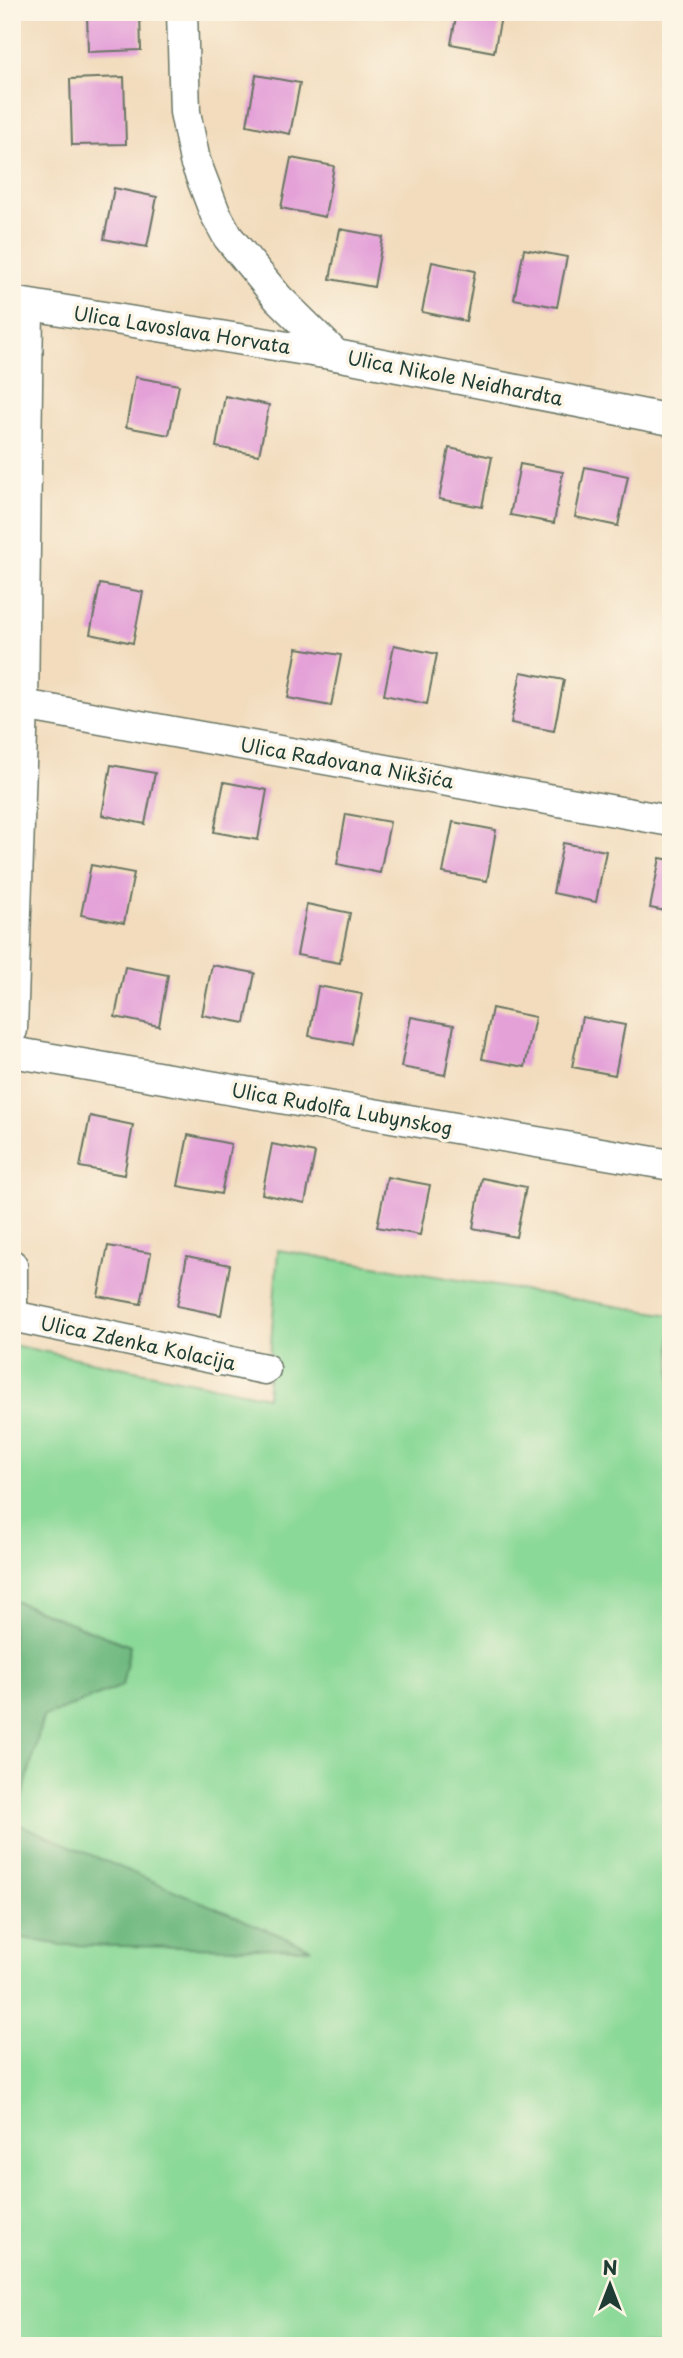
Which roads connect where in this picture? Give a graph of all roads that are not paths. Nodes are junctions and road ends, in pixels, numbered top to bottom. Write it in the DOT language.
graph roads {
  1 [pos="182,12"];
  2 [pos="20,304"];
  3 [pos="336,355"];
  4 [pos="671,420"];
  5 [pos="23,705"];
  6 [pos="671,821"];
  7 [pos="12,1030"];
  8 [pos="12,1052"];
  9 [pos="671,1165"];
  10 [pos="12,1265"];
  11 [pos="12,1316"];
  12 [pos="265,1369"];
  1 -- 3 [label="street, Ulica Nikole Neidhardta"];
  2 -- 3 [label="street, Ulica Lavoslava Horvata"];
  2 -- 5 [label="street, Ulica Lavoslava Horvata"];
  3 -- 4 [label="street, Ulica Nikole Neidhardta"];
  5 -- 6 [label="street, Ulica Radovana Nikšića"];
  5 -- 7 [label="street, Ulica Lavoslava Horvata"];
  8 -- 9 [label="street, Ulica Rudolfa Lubynskog"];
  10 -- 11 [label="street"];
  11 -- 12 [label="street, Ulica Zdenka Kolacija"];
}
